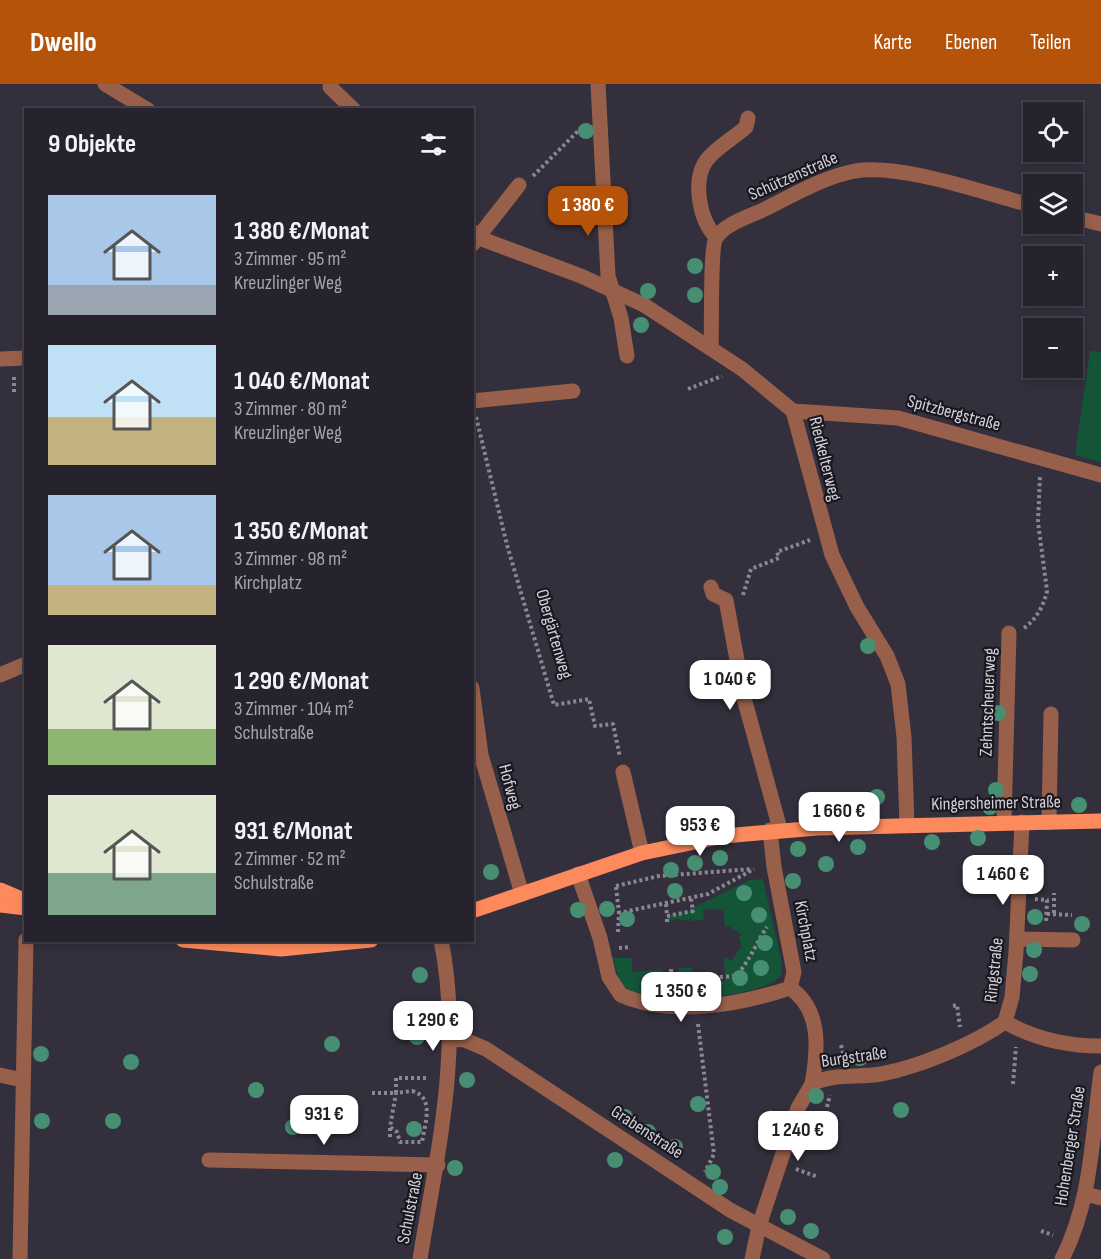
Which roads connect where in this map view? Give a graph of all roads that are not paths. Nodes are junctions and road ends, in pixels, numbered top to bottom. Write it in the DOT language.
graph roads {
  1 [pos="105,84"];
  2 [pos="598,84"];
  3 [pos="330,87"];
  4 [pos="145,108"];
  5 [pos="352,108"];
  6 [pos="748,118"];
  7 [pos="519,185"];
  8 [pos="1023,203"];
  9 [pos="1083,219"];
  10 [pos="1101,224"];
  11 [pos="716,237"];
  12 [pos="474,238"];
  13 [pos="610,289"];
  14 [pos="711,347"];
  15 [pos="627,356"];
  16 [pos="24,358"];
  17 [pos="0,359"];
  18 [pos="573,391"];
  19 [pos="474,406"];
  20 [pos="793,411"];
  21 [pos="1101,475"];
  22 [pos="711,587"];
  23 [pos="1009,633"];
  24 [pos="24,665"];
  25 [pos="0,675"];
  26 [pos="474,701"];
  27 [pos="1050,714"];
  28 [pos="623,772"];
  29 [pos="1101,821"];
  30 [pos="1004,822"];
  31 [pos="1022,822"];
  32 [pos="1048,822"];
  33 [pos="907,824"];
  34 [pos="775,830"];
  35 [pos="642,853"];
  36 [pos="578,874"];
  37 [pos="0,890"];
  38 [pos="522,894"];
  39 [pos="24,900"];
  40 [pos="0,905"];
  41 [pos="24,908"];
  42 [pos="474,910"];
  43 [pos="1017,939"];
  44 [pos="1073,940"];
  45 [pos="27,942"];
  46 [pos="205,942"];
  47 [pos="351,942"];
  48 [pos="441,942"];
  49 [pos="790,988"];
  50 [pos="1005,1022"];
  51 [pos="450,1039"];
  52 [pos="1101,1047"];
  53 [pos="1101,1072"];
  54 [pos="0,1075"];
  55 [pos="23,1080"];
  56 [pos="812,1084"];
  57 [pos="209,1160"];
  58 [pos="438,1165"];
  59 [pos="1085,1194"];
  60 [pos="1101,1198"];
  61 [pos="759,1226"];
  62 [pos="20,1259"];
  63 [pos="420,1259"];
  64 [pos="752,1259"];
  65 [pos="823,1259"];
  66 [pos="1062,1259"];
  1 -- 4 [label="street"];
  2 -- 13 [label="street"];
  3 -- 5 [label="street"];
  6 -- 11 [label="street"];
  7 -- 12 [label="street, Riedkelterweg"];
  8 -- 11 [label="street, Schützenstraße"];
  9 -- 10 [label="street"];
  11 -- 14 [label="street"];
  12 -- 13 [label="street, Riedkelterweg"];
  13 -- 14 [label="street, Riedkelterweg"];
  13 -- 15 [label="street"];
  14 -- 20 [label="street, Riedkelterweg"];
  16 -- 17 [label="street"];
  18 -- 19 [label="street"];
  20 -- 21 [label="street, Spitzbergstraße"];
  20 -- 33 [label="street, Riedkelterweg"];
  22 -- 34 [label="street, Kirchplatz"];
  23 -- 30 [label="street, Zehntscheuerweg"];
  24 -- 25 [label="street"];
  26 -- 38 [label="street, Hofweg"];
  27 -- 32 [label="street"];
  28 -- 35 [label="street"];
  29 -- 32 [label="main road, Kingersheimer Straße"];
  30 -- 31 [label="main road, Kingersheimer Straße"];
  30 -- 33 [label="main road, Kingersheimer Straße"];
  31 -- 32 [label="main road, Kingersheimer Straße"];
  31 -- 43 [label="street, Ringstraße"];
  33 -- 34 [label="main road, Kingersheimer Straße"];
  34 -- 35 [label="main road, Kingersheimer Straße"];
  34 -- 49 [label="street, Kirchplatz"];
  35 -- 36 [label="main road, Kingersheimer Straße"];
  36 -- 38 [label="main road, Kingersheimer Straße"];
  36 -- 49 [label="street"];
  37 -- 39 [label="main road"];
  38 -- 42 [label="main road, Kingersheimer Straße"];
  40 -- 41 [label="main road"];
  43 -- 44 [label="street"];
  43 -- 50 [label="street, Ringstraße"];
  45 -- 55 [label="street"];
  46 -- 47 [label="main road"];
  48 -- 51 [label="street, Schulstraße"];
  49 -- 56 [label="street"];
  50 -- 52 [label="street, Ringstraße"];
  50 -- 56 [label="street, Burgstraße"];
  51 -- 58 [label="street, Schulstraße"];
  51 -- 61 [label="street, Grabenstraße"];
  53 -- 59 [label="street, Hohenberger Straße"];
  54 -- 55 [label="street"];
  55 -- 62 [label="street"];
  56 -- 61 [label="street, Burgstraße"];
  57 -- 58 [label="street, Schulstraße"];
  58 -- 63 [label="street, Schulstraße"];
  59 -- 60 [label="street"];
  59 -- 66 [label="street, Hohenberger Straße"];
  61 -- 64 [label="street, Burgstraße"];
  61 -- 65 [label="street, Grabenstraße"];
}
